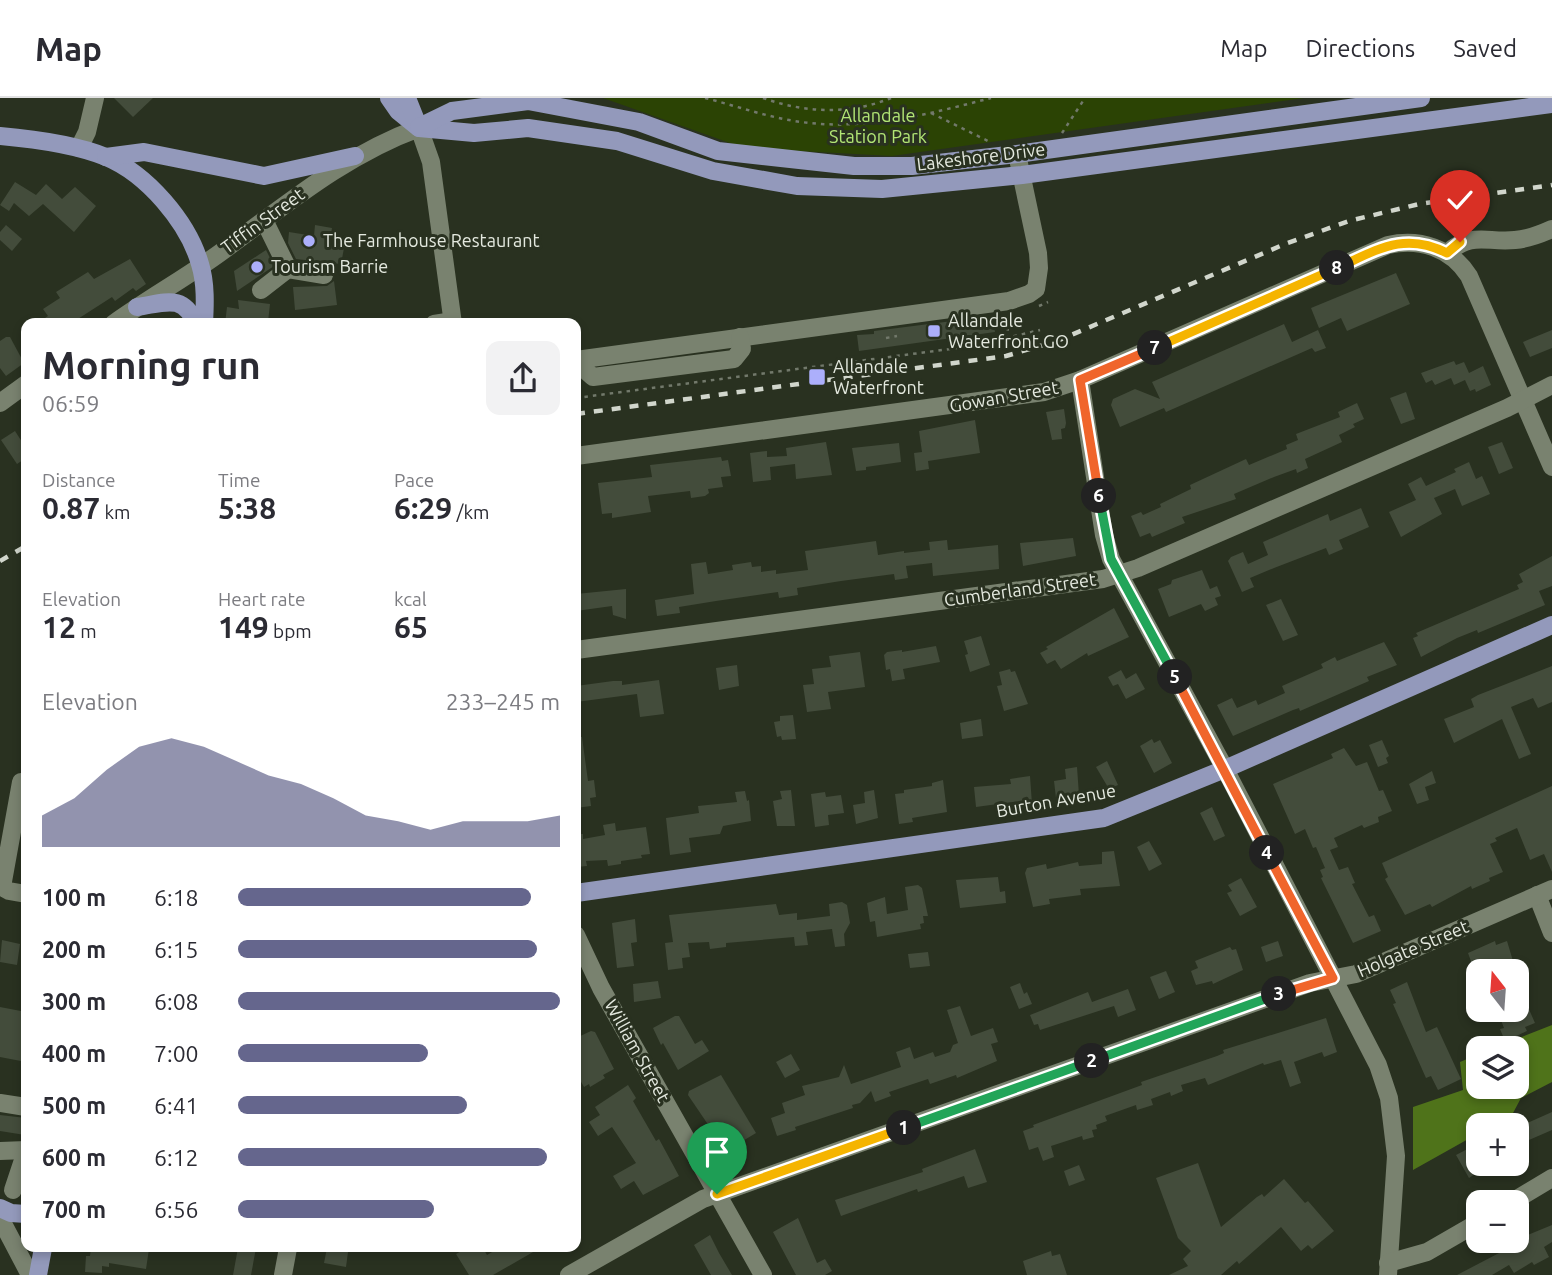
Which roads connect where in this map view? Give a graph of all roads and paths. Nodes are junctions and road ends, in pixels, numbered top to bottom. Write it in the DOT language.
graph roads {
  1 [pos="95,98"];
  2 [pos="389,98"];
  3 [pos="407,98"];
  4 [pos="705,98"];
  5 [pos="763,98"];
  6 [pos="891,98"];
  7 [pos="991,98"];
  8 [pos="1085,98"];
  9 [pos="1420,98"];
  10 [pos="1552,104"];
  11 [pos="931,113"];
  12 [pos="419,128"];
  13 [pos="0,136"];
  14 [pos="1060,136"];
  15 [pos="992,147"];
  16 [pos="79,148"];
  17 [pos="1017,154"];
  18 [pos="355,156"];
  19 [pos="106,157"];
  20 [pos="1022,175"];
  21 [pos="264,220"];
  22 [pos="1552,229"];
  23 [pos="1447,253"];
  24 [pos="200,265"];
  25 [pos="288,269"];
  26 [pos="324,275"];
  27 [pos="261,290"];
  28 [pos="137,307"];
  29 [pos="1009,311"];
  30 [pos="121,318"];
  31 [pos="192,318"];
  32 [pos="204,318"];
  33 [pos="452,318"];
  34 [pos="1040,330"];
  35 [pos="897,336"];
  36 [pos="886,338"];
  37 [pos="1007,339"];
  38 [pos="581,366"];
  39 [pos="1080,380"];
  40 [pos="892,384"];
  41 [pos="1552,385"];
  42 [pos="21,386"];
  43 [pos="905,392"];
  44 [pos="2,396"];
  45 [pos="581,397"];
  46 [pos="1522,399"];
  47 [pos="581,455"];
  48 [pos="1552,467"];
  49 [pos="1119,574"];
  50 [pos="1552,625"];
  51 [pos="581,649"];
  52 [pos="1225,769"];
  53 [pos="21,782"];
  54 [pos="20,823"];
  55 [pos="581,892"];
  56 [pos="1544,892"];
  57 [pos="21,893"];
  58 [pos="1552,933"];
  59 [pos="581,946"];
  60 [pos="1333,978"];
  61 [pos="0,1103"];
  62 [pos="21,1106"];
  63 [pos="0,1151"];
  64 [pos="21,1151"];
  65 [pos="21,1166"];
  66 [pos="1552,1178"];
  67 [pos="13,1191"];
  68 [pos="1529,1192"];
  69 [pos="717,1194"];
  70 [pos="0,1208"];
  71 [pos="21,1214"];
  72 [pos="0,1218"];
  73 [pos="1466,1230"];
  74 [pos="42,1252"];
  75 [pos="287,1252"];
  76 [pos="1388,1269"];
  77 [pos="30,1275"];
  78 [pos="38,1275"];
  79 [pos="283,1275"];
  80 [pos="569,1275"];
  81 [pos="763,1275"];
  1 -- 16 [label="street"];
  2 -- 12 [label="main road"];
  3 -- 12 [label="main road"];
  4 -- 11 [label="path"];
  5 -- 6 [label="path"];
  7 -- 11 [label="path"];
  8 -- 14 [label="path"];
  9 -- 17 [label="main road, Lakeshore Drive"];
  10 -- 20 [label="main road, Lakeshore Drive"];
  11 -- 15 [label="path"];
  12 -- 17 [label="main road, Lakeshore Drive"];
  12 -- 18 [label="street, Tiffin Street"];
  12 -- 20 [label="main road, Lakeshore Drive"];
  12 -- 33 [label="street"];
  13 -- 16 [label="main road"];
  16 -- 19 [label="main road"];
  17 -- 20 [label="street"];
  18 -- 19 [label="main road"];
  18 -- 21 [label="street, Tiffin Street"];
  19 -- 24 [label="main road"];
  20 -- 38 [label="street"];
  21 -- 24 [label="street, Tiffin Street"];
  21 -- 25 [label="street"];
  22 -- 23 [label="street"];
  23 -- 39 [label="street, Gowan Street"];
  23 -- 46 [label="street, Gowan Street"];
  24 -- 28 [label="street, Tiffin Street"];
  24 -- 32 [label="main road"];
  25 -- 26 [label="street"];
  25 -- 27 [label="street"];
  28 -- 30 [label="street, Tiffin Street"];
  28 -- 31 [label="main road"];
  29 -- 37 [label="path"];
  34 -- 37 [label="path"];
  35 -- 36 [label="path"];
  37 -- 45 [label="path"];
  39 -- 47 [label="street, Gowan Street"];
  39 -- 49 [label="street"];
  40 -- 43 [label="path"];
  41 -- 46 [label="street, Cumberland Street"];
  42 -- 44 [label="street"];
  46 -- 48 [label="street, Gowan Street"];
  46 -- 49 [label="street, Cumberland Street"];
  49 -- 51 [label="street, Cumberland Street"];
  49 -- 52 [label="street"];
  50 -- 52 [label="main road, Burton Avenue"];
  52 -- 55 [label="main road, Burton Avenue"];
  52 -- 60 [label="street"];
  53 -- 54 [label="street"];
  54 -- 57 [label="street"];
  56 -- 58 [label="street"];
  56 -- 60 [label="street, Holgate Street"];
  59 -- 69 [label="street, William Street"];
  60 -- 69 [label="street, Holgate Street"];
  60 -- 76 [label="street"];
  61 -- 62 [label="street"];
  63 -- 64 [label="street"];
  65 -- 67 [label="street"];
  66 -- 68 [label="street"];
  69 -- 80 [label="street, Holgate Street"];
  69 -- 81 [label="street, William Street"];
  70 -- 71 [label="main road"];
  72 -- 77 [label="street"];
  73 -- 76 [label="street"];
  74 -- 78 [label="main road"];
  75 -- 79 [label="street"];
}
